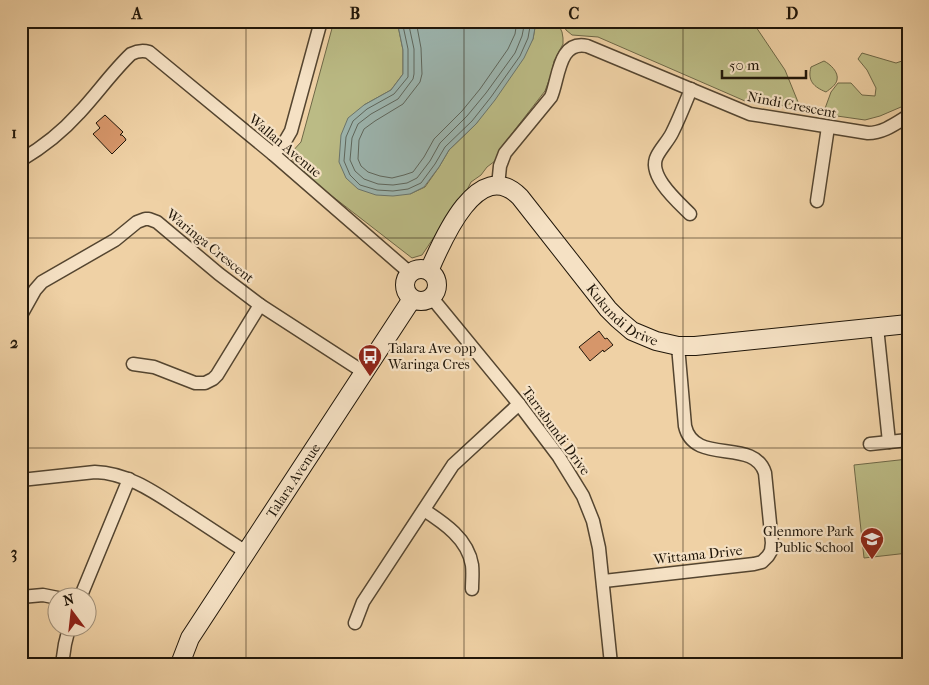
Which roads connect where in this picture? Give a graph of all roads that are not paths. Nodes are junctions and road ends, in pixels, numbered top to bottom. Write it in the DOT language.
graph roads {
  1 [pos="321,21"];
  2 [pos="691,89"];
  3 [pos="907,118"];
  4 [pos="828,127"];
  5 [pos="273,154"];
  6 [pos="21,160"];
  7 [pos="498,186"];
  8 [pos="817,201"];
  9 [pos="690,214"];
  10 [pos="429,271"];
  11 [pos="410,273"];
  12 [pos="432,298"];
  13 [pos="412,299"];
  14 [pos="260,305"];
  15 [pos="21,315"];
  16 [pos="908,324"];
  17 [pos="877,327"];
  18 [pos="678,346"];
  19 [pos="133,364"];
  20 [pos="365,372"];
  21 [pos="519,404"];
  22 [pos="908,440"];
  23 [pos="889,442"];
  24 [pos="870,444"];
  25 [pos="129,479"];
  26 [pos="21,480"];
  27 [pos="424,510"];
  28 [pos="246,552"];
  29 [pos="604,580"];
  30 [pos="84,588"];
  31 [pos="472,589"];
  32 [pos="48,596"];
  33 [pos="21,597"];
  34 [pos="354,623"];
  35 [pos="68,638"];
  36 [pos="62,664"];
  37 [pos="180,664"];
  38 [pos="611,664"];
  1 -- 5 [label="street"];
  2 -- 4 [label="street, Nindi Crescent"];
  2 -- 7 [label="street, Nindi Crescent"];
  2 -- 9 [label="street"];
  3 -- 4 [label="street, Nindi Crescent"];
  4 -- 8 [label="street"];
  5 -- 6 [label="street, Wallan Avenue"];
  5 -- 11 [label="street, Wallan Avenue"];
  7 -- 10 [label="street"];
  7 -- 18 [label="street, Kukundi Drive"];
  10 -- 11 [label="street"];
  10 -- 12 [label="street"];
  11 -- 13 [label="street"];
  12 -- 13 [label="street"];
  12 -- 21 [label="street, Tarrabundi Drive"];
  13 -- 20 [label="street, Talara Avenue"];
  14 -- 15 [label="street, Waringa Crescent"];
  14 -- 19 [label="street"];
  14 -- 20 [label="street, Waringa Crescent"];
  16 -- 17 [label="street, Kukundi Drive"];
  17 -- 18 [label="street, Kukundi Drive"];
  17 -- 23 [label="street"];
  18 -- 29 [label="street, Wittama Drive"];
  20 -- 28 [label="street, Talara Avenue"];
  21 -- 27 [label="street"];
  21 -- 29 [label="street, Tarrabundi Drive"];
  22 -- 23 [label="street"];
  23 -- 24 [label="street"];
  25 -- 26 [label="street"];
  25 -- 28 [label="street"];
  25 -- 30 [label="street"];
  27 -- 31 [label="street"];
  27 -- 34 [label="street"];
  28 -- 37 [label="street, Talara Avenue"];
  29 -- 38 [label="street, Tarrabundi Drive"];
  32 -- 33 [label="street"];
  35 -- 36 [label="street"];
}
